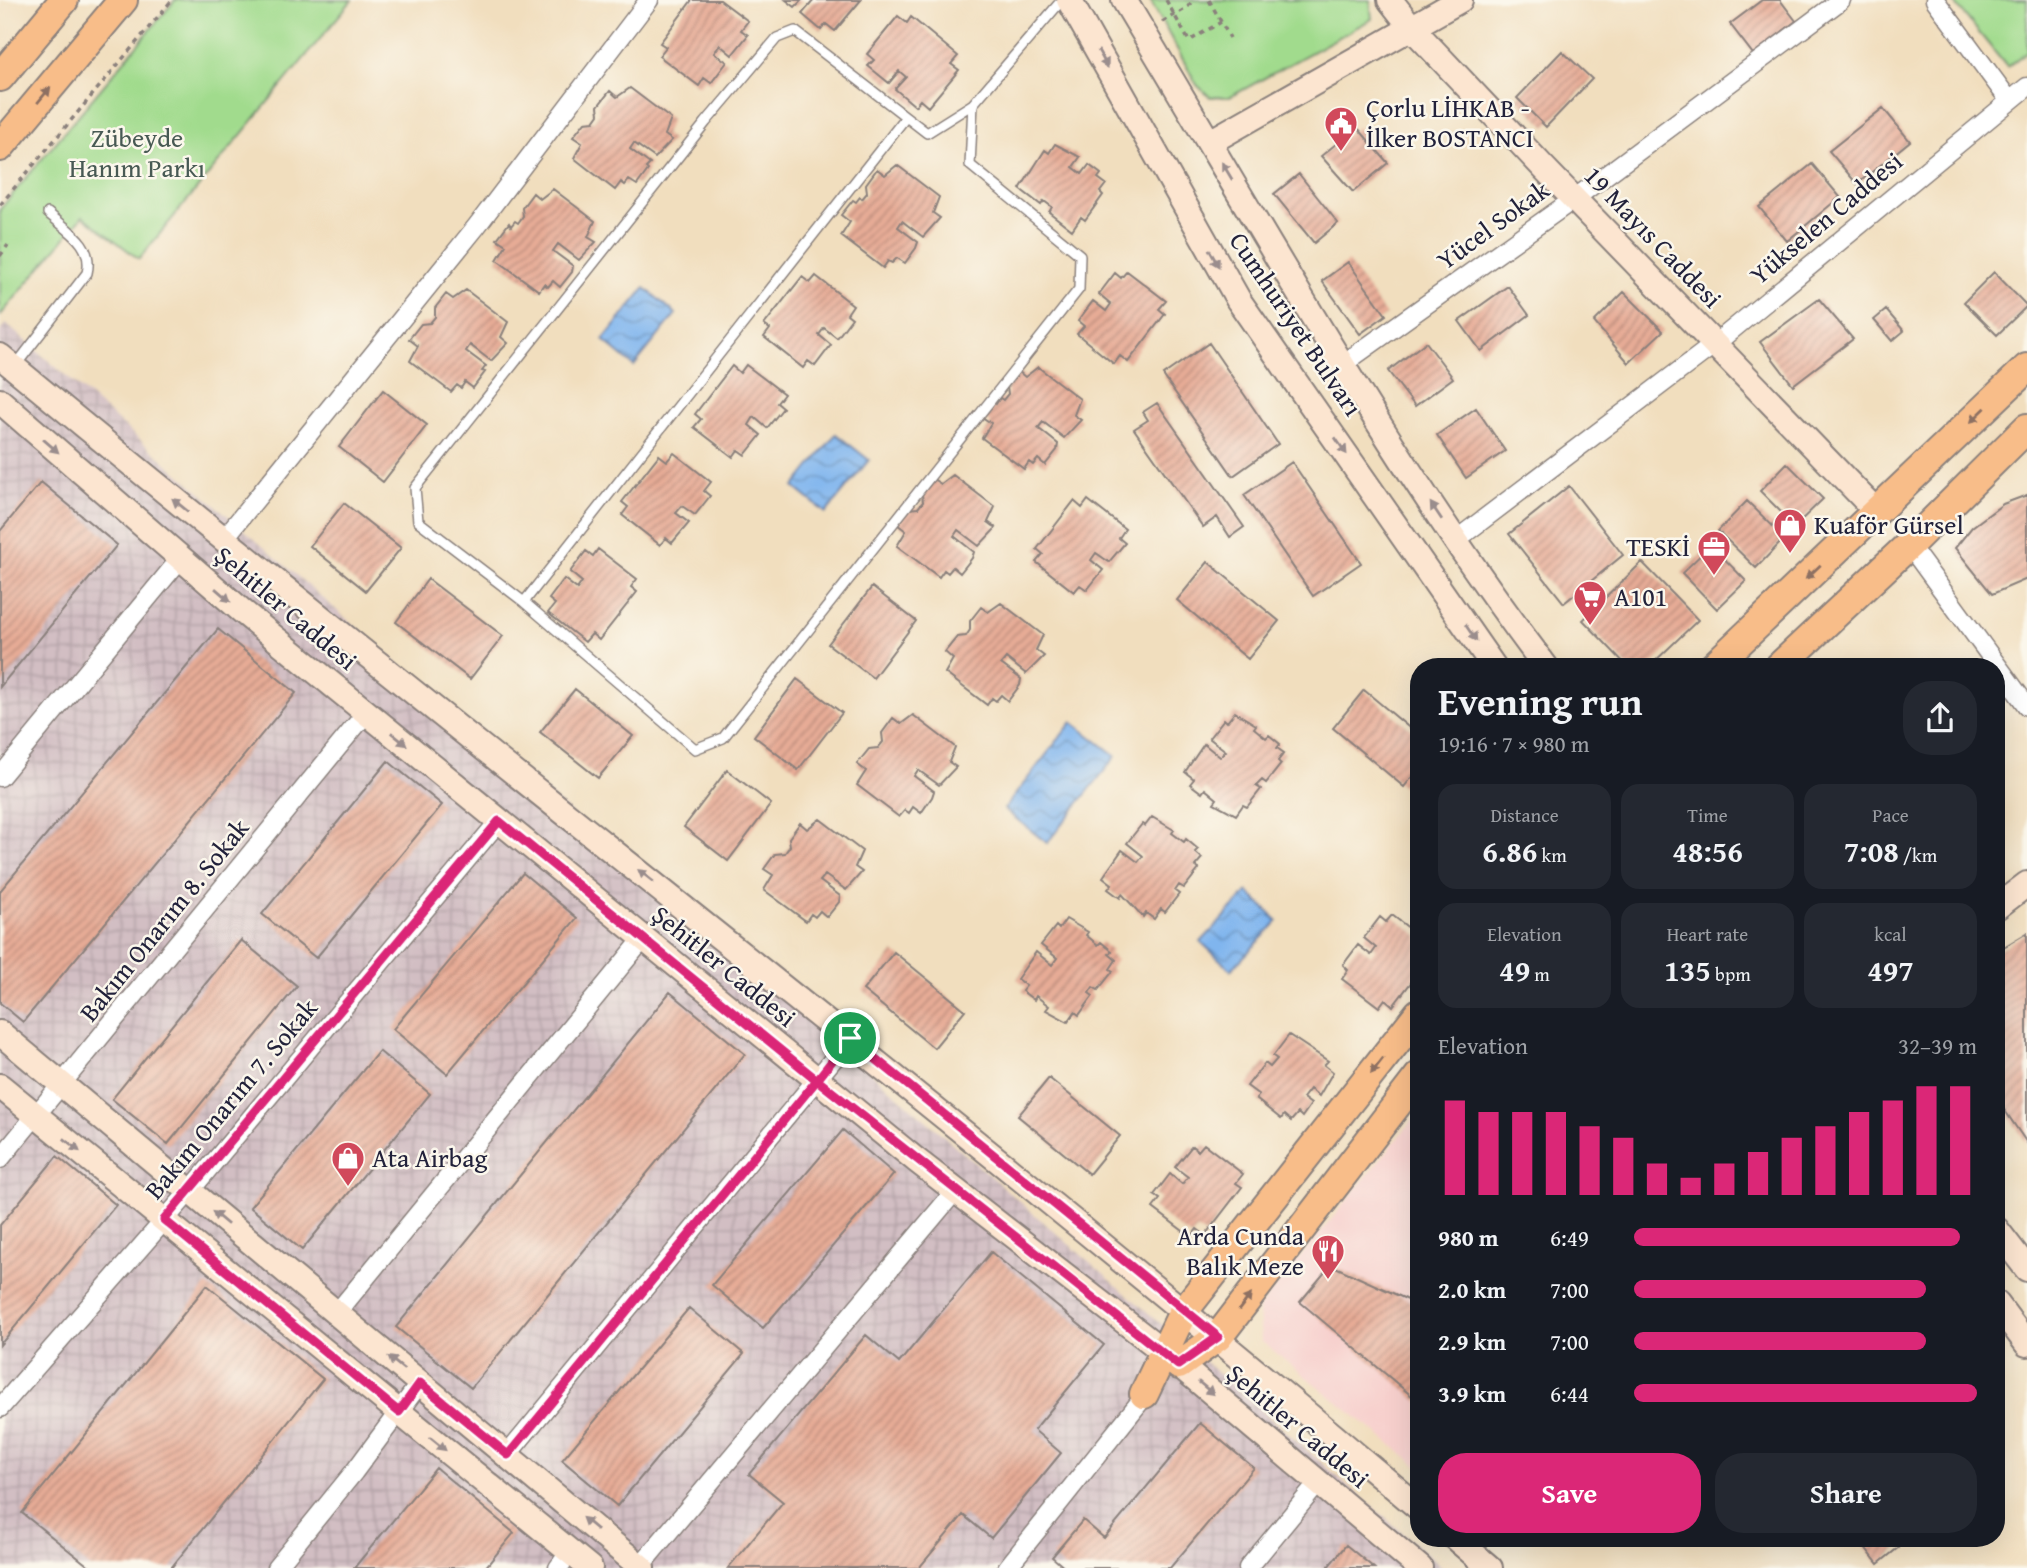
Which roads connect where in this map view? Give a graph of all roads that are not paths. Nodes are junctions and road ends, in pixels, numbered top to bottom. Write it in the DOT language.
graph roads {
  1 [pos="64,0"];
  2 [pos="123,0"];
  3 [pos="649,0"];
  4 [pos="1062,0"];
  5 [pos="1069,0"];
  6 [pos="1124,0"];
  7 [pos="1390,0"];
  8 [pos="1460,0"];
  9 [pos="1841,0"];
  10 [pos="1935,0"];
  11 [pos="1412,28"];
  12 [pos="0,77"];
  13 [pos="2027,87"];
  14 [pos="2009,100"];
  15 [pos="973,103"];
  16 [pos="906,117"];
  17 [pos="1210,142"];
  18 [pos="0,147"];
  19 [pos="1574,199"];
  20 [pos="48,213"];
  21 [pos="1716,343"];
  22 [pos="1343,364"];
  23 [pos="2027,368"];
  24 [pos="5,371"];
  25 [pos="0,401"];
  26 [pos="2027,428"];
  27 [pos="1877,512"];
  28 [pos="223,540"];
  29 [pos="1456,540"];
  30 [pos="1909,545"];
  31 [pos="180,559"];
  32 [pos="524,602"];
  33 [pos="1488,658"];
  34 [pos="1540,658"];
  35 [pos="1723,658"];
  36 [pos="1789,658"];
  37 [pos="1992,658"];
  38 [pos="2005,676"];
  39 [pos="2027,706"];
  40 [pos="366,713"];
  41 [pos="0,777"];
  42 [pos="499,821"];
  43 [pos="2027,884"];
  44 [pos="2005,901"];
  45 [pos="643,939"];
  46 [pos="1410,1024"];
  47 [pos="0,1033"];
  48 [pos="850,1038"];
  49 [pos="817,1080"];
  50 [pos="0,1086"];
  51 [pos="63,1086"];
  52 [pos="1410,1088"];
  53 [pos="36,1115"];
  54 [pos="0,1159"];
  55 [pos="955,1191"];
  56 [pos="189,1192"];
  57 [pos="164,1220"];
  58 [pos="2005,1240"];
  59 [pos="2027,1269"];
  60 [pos="1183,1312"];
  61 [pos="335,1314"];
  62 [pos="2005,1315"];
  63 [pos="1218,1337"];
  64 [pos="2027,1344"];
  65 [pos="1171,1358"];
  66 [pos="420,1383"];
  67 [pos="1144,1394"];
  68 [pos="0,1408"];
  69 [pos="399,1412"];
  70 [pos="508,1455"];
  71 [pos="1319,1482"];
  72 [pos="1410,1500"];
  73 [pos="1466,1547"];
  74 [pos="564,1560"];
  75 [pos="641,1567"];
  76 [pos="276,1568"];
  77 [pos="590,1568"];
  78 [pos="1007,1568"];
  79 [pos="1248,1568"];
  80 [pos="1420,1568"];
  81 [pos="1490,1568"];
  1 -- 12 [label="main road"];
  18 -- 2 [label="main road, one-way"];
  3 -- 28 [label="street"];
  4 -- 15 [label="lane"];
  5 -- 33 [label="street, Cumhuriyet Bulvarı, one-way"];
  6 -- 17 [label="street, Cumhuriyet Bulvarı"];
  7 -- 11 [label="street, 19 Mayıs Caddesi"];
  8 -- 11 [label="street"];
  9 -- 19 [label="street, Yücel Sokak"];
  10 -- 14 [label="street"];
  11 -- 17 [label="street"];
  11 -- 19 [label="street, 19 Mayıs Caddesi"];
  13 -- 14 [label="street, Yükselen Caddesi"];
  14 -- 21 [label="street, Yükselen Caddesi"];
  15 -- 16 [label="lane"];
  15 -- 32 [label="lane"];
  16 -- 32 [label="lane"];
  16 -- 32 [label="lane"];
  22 -- 17 [label="street, Cumhuriyet Bulvarı, one-way"];
  19 -- 21 [label="street, 19 Mayıs Caddesi"];
  19 -- 22 [label="street, Yücel Sokak"];
  20 -- 24 [label="lane"];
  21 -- 27 [label="street, 19 Mayıs Caddesi"];
  21 -- 29 [label="street, Yükselen Caddesi"];
  29 -- 22 [label="street, Cumhuriyet Bulvarı, one-way"];
  23 -- 27 [label="main road, one-way"];
  28 -- 24 [label="street, Şehitler Caddesi, one-way"];
  25 -- 31 [label="street, Şehitler Caddesi, one-way"];
  26 -- 30 [label="main road"];
  27 -- 35 [label="main road, one-way"];
  48 -- 28 [label="street, Şehitler Caddesi, one-way"];
  29 -- 34 [label="street, Cumhuriyet Bulvarı"];
  30 -- 36 [label="main road"];
  30 -- 37 [label="street"];
  31 -- 40 [label="street, Şehitler Caddesi, one-way"];
  31 -- 41 [label="street"];
  38 -- 39 [label="street"];
  40 -- 42 [label="street, Şehitler Caddesi, one-way"];
  40 -- 51 [label="street, Bakım Onarım 8. Sokak"];
  42 -- 45 [label="street, Şehitler Caddesi"];
  42 -- 56 [label="street, Bakım Onarım 7. Sokak"];
  43 -- 44 [label="street"];
  45 -- 49 [label="street, Şehitler Caddesi"];
  45 -- 61 [label="street"];
  46 -- 60 [label="main road, one-way"];
  47 -- 51 [label="street"];
  48 -- 49 [label="street"];
  48 -- 60 [label="street, Şehitler Caddesi"];
  49 -- 55 [label="street, Şehitler Caddesi"];
  49 -- 70 [label="street"];
  50 -- 53 [label="street"];
  51 -- 53 [label="street, Bakım Onarım 8. Sokak"];
  51 -- 56 [label="street"];
  63 -- 52 [label="main road, one-way"];
  53 -- 54 [label="street, Bakım Onarım 8. Sokak"];
  53 -- 57 [label="street, one-way"];
  55 -- 65 [label="street, Şehitler Caddesi"];
  55 -- 75 [label="street"];
  56 -- 57 [label="street, Bakım Onarım 7. Sokak"];
  61 -- 56 [label="street, one-way"];
  57 -- 68 [label="street, Bakım Onarım 7. Sokak"];
  57 -- 69 [label="street"];
  58 -- 59 [label="street"];
  60 -- 63 [label="street, Şehitler Caddesi"];
  60 -- 65 [label="main road"];
  66 -- 61 [label="street, one-way"];
  62 -- 64 [label="street"];
  63 -- 65 [label="main road"];
  63 -- 72 [label="street, Şehitler Caddesi"];
  65 -- 67 [label="main road"];
  65 -- 71 [label="street, Şehitler Caddesi, one-way"];
  66 -- 69 [label="street"];
  66 -- 70 [label="street"];
  67 -- 78 [label="street"];
  69 -- 74 [label="street, one-way"];
  69 -- 76 [label="street"];
  75 -- 70 [label="street, one-way"];
  71 -- 79 [label="street"];
  71 -- 80 [label="street, Şehitler Caddesi"];
  73 -- 81 [label="street"];
  74 -- 77 [label="street"];
}
